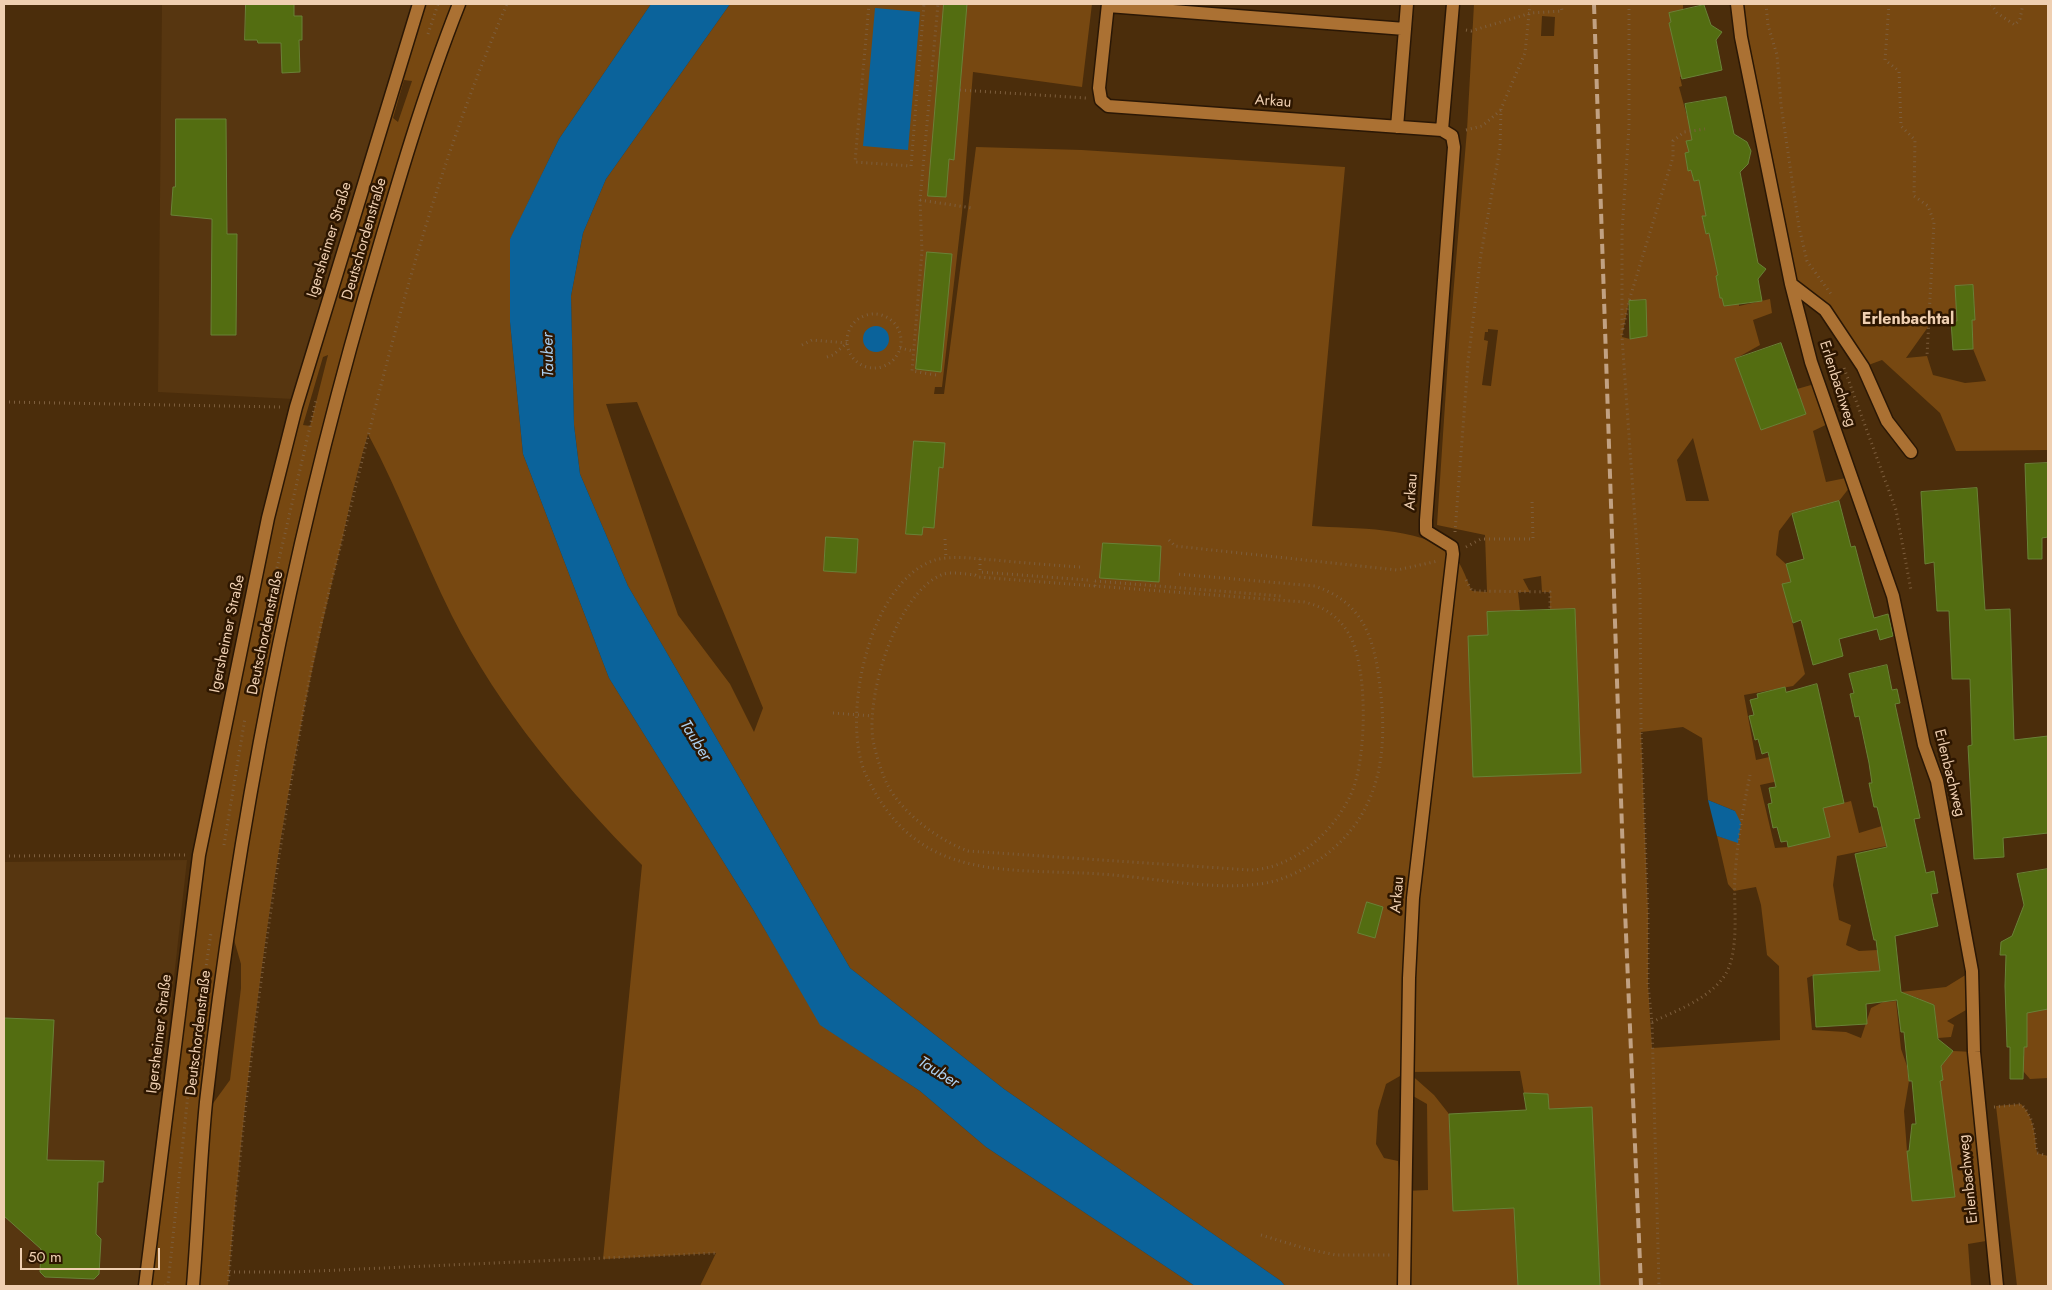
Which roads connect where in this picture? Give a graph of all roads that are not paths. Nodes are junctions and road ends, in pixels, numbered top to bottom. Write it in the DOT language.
graph roads {
  1 [pos="419,4"];
  2 [pos="459,4"];
  3 [pos="1407,4"];
  4 [pos="1453,4"];
  5 [pos="1737,4"];
  6 [pos="1108,5"];
  7 [pos="1405,29"];
  8 [pos="1397,127"];
  9 [pos="1442,130"];
  10 [pos="1791,284"];
  11 [pos="1911,452"];
  12 [pos="146,1286"];
  13 [pos="193,1286"];
  14 [pos="1404,1286"];
  15 [pos="1997,1286"];
  1 -- 12 [label="street, Igersheimer Straße"];
  2 -- 13 [label="street, Deutschordenstraße"];
  3 -- 7 [label="street"];
  4 -- 9 [label="street"];
  5 -- 10 [label="street, Erlenbachweg"];
  6 -- 7 [label="street"];
  6 -- 8 [label="street, Arkau"];
  7 -- 8 [label="street"];
  8 -- 9 [label="street, Arkau"];
  9 -- 14 [label="street, Arkau"];
  10 -- 11 [label="street, Erlenbachweg"];
  10 -- 15 [label="street, Erlenbachweg"];
}
